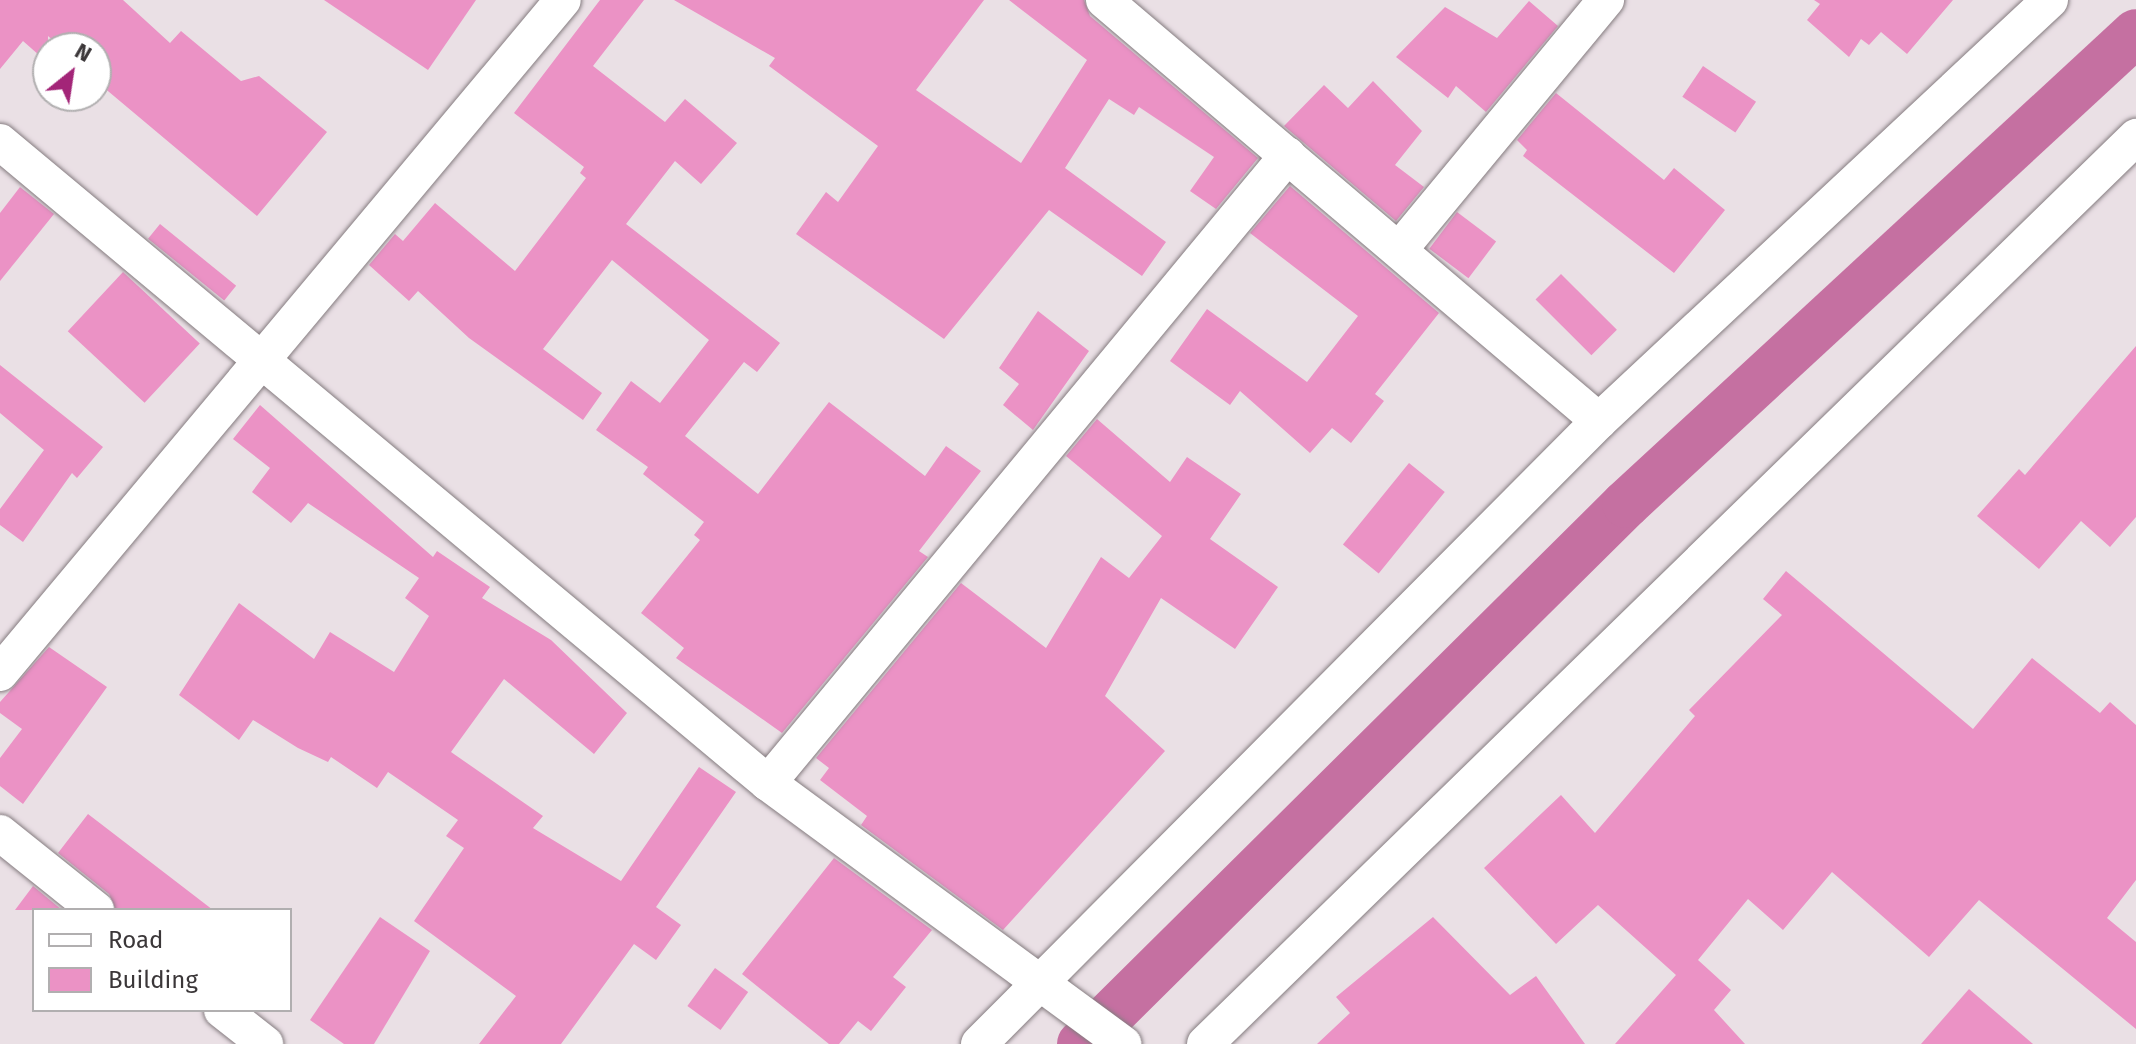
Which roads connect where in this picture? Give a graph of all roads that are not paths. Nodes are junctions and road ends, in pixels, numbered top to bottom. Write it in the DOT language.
graph roads {
  1 [pos="563,0"];
  2 [pos="1104,0"];
  3 [pos="1606,0"];
  4 [pos="2050,0"];
  5 [pos="2136,137"];
  6 [pos="0,142"];
  7 [pos="1288,155"];
  8 [pos="1399,250"];
  9 [pos="258,361"];
  10 [pos="1599,421"];
  11 [pos="0,673"];
  12 [pos="768,783"];
  13 [pos="0,833"];
  14 [pos="94,908"];
  15 [pos="1045,981"];
  16 [pos="225,1012"];
  17 [pos="265,1044"];
  18 [pos="979,1044"];
  19 [pos="1123,1044"];
  20 [pos="1205,1044"];
  1 -- 9 [label="street"];
  2 -- 7 [label="street"];
  3 -- 8 [label="street"];
  4 -- 10 [label="street"];
  5 -- 20 [label="street"];
  6 -- 9 [label="street"];
  7 -- 8 [label="street"];
  7 -- 12 [label="street"];
  8 -- 10 [label="street"];
  9 -- 11 [label="street"];
  9 -- 12 [label="street"];
  10 -- 15 [label="street"];
  12 -- 15 [label="street"];
  13 -- 14 [label="street"];
  15 -- 18 [label="street"];
  15 -- 19 [label="street"];
  16 -- 17 [label="street"];
}
